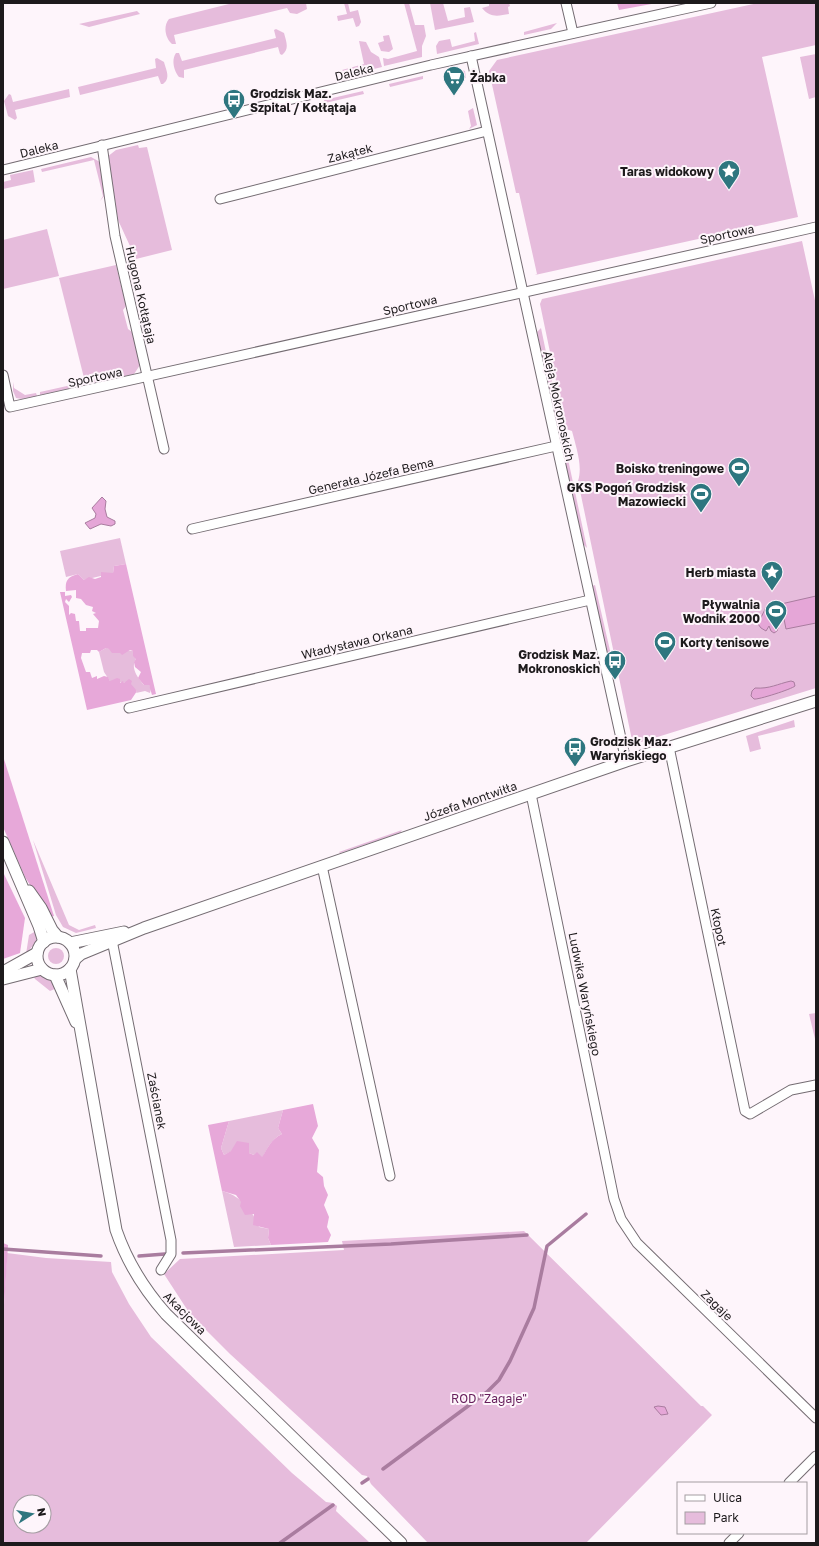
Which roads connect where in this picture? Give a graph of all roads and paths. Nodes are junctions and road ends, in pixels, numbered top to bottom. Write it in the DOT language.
graph roads {
  1 [pos="566,3"];
  2 [pos="711,3"];
  3 [pos="573,33"];
  4 [pos="471,56"];
  5 [pos="487,131"];
  6 [pos="102,145"];
  7 [pos="3,170"];
  8 [pos="220,199"];
  9 [pos="816,227"];
  10 [pos="522,292"];
  11 [pos="3,375"];
  12 [pos="148,378"];
  13 [pos="556,446"];
  14 [pos="164,449"];
  15 [pos="192,529"];
  16 [pos="590,600"];
  17 [pos="816,701"];
  18 [pos="130,708"];
  19 [pos="669,747"];
  20 [pos="626,761"];
  21 [pos="531,794"];
  22 [pos="3,842"];
  23 [pos="322,866"];
  24 [pos="21,882"];
  25 [pos="58,937"];
  26 [pos="112,938"];
  27 [pos="44,942"];
  28 [pos="70,943"];
  29 [pos="37,953"];
  30 [pos="75,959"];
  31 [pos="42,968"];
  32 [pos="70,969"];
  33 [pos="3,972"];
  34 [pos="55,975"];
  35 [pos="3,979"];
  36 [pos="80,1030"];
  37 [pos="816,1086"];
  38 [pos="390,1176"];
  39 [pos="614,1200"];
  40 [pos="161,1270"];
  41 [pos="816,1418"];
  42 [pos="816,1456"];
  43 [pos="790,1482"];
  44 [pos="738,1534"];
  45 [pos="401,1543"];
  46 [pos="729,1543"];
  1 -- 3 [label="street"];
  2 -- 3 [label="street, Daleka"];
  3 -- 4 [label="street, Daleka"];
  4 -- 5 [label="street, Aleja Mokronoskich"];
  4 -- 6 [label="street, Daleka"];
  5 -- 8 [label="street, Zakątek"];
  5 -- 10 [label="street, Aleja Mokronoskich"];
  6 -- 7 [label="street, Daleka"];
  6 -- 12 [label="street, Hugona Kołłątaja"];
  9 -- 10 [label="street, Sportowa"];
  10 -- 12 [label="street, Sportowa"];
  10 -- 13 [label="street, Aleja Mokronoskich"];
  11 -- 12 [label="street, Sportowa"];
  12 -- 14 [label="street, Hugona Kołłątaja"];
  13 -- 15 [label="street, Generała Józefa Bema"];
  13 -- 16 [label="street, Aleja Mokronoskich"];
  16 -- 18 [label="street, Władysława Orkana"];
  16 -- 20 [label="street, Aleja Mokronoskich"];
  17 -- 19 [label="street, Józefa Montwiłła"];
  19 -- 20 [label="street, Józefa Montwiłła"];
  19 -- 37 [label="street, Kłopot"];
  20 -- 21 [label="street, Józefa Montwiłła"];
  21 -- 23 [label="street, Józefa Montwiłła"];
  21 -- 39 [label="street, Ludwika Waryńskiego"];
  22 -- 24 [label="street"];
  23 -- 26 [label="street, Józefa Montwiłła"];
  23 -- 38 [label="street"];
  24 -- 25 [label="street"];
  24 -- 27 [label="street"];
  25 -- 27 [label="street"];
  25 -- 28 [label="street"];
  26 -- 28 [label="street, Józefa Montwiłła"];
  26 -- 30 [label="street, Józefa Montwiłła"];
  26 -- 40 [label="street, Zaścianek"];
  27 -- 29 [label="street"];
  28 -- 30 [label="street"];
  29 -- 31 [label="street"];
  29 -- 33 [label="street"];
  30 -- 32 [label="street"];
  31 -- 34 [label="street"];
  31 -- 35 [label="street"];
  32 -- 34 [label="street"];
  32 -- 36 [label="street, Akacjowa"];
  34 -- 36 [label="street, Akacjowa"];
  36 -- 45 [label="street, Akacjowa"];
  39 -- 41 [label="street, Zagaje"];
  42 -- 43 [label="street"];
  44 -- 46 [label="street"];
}
